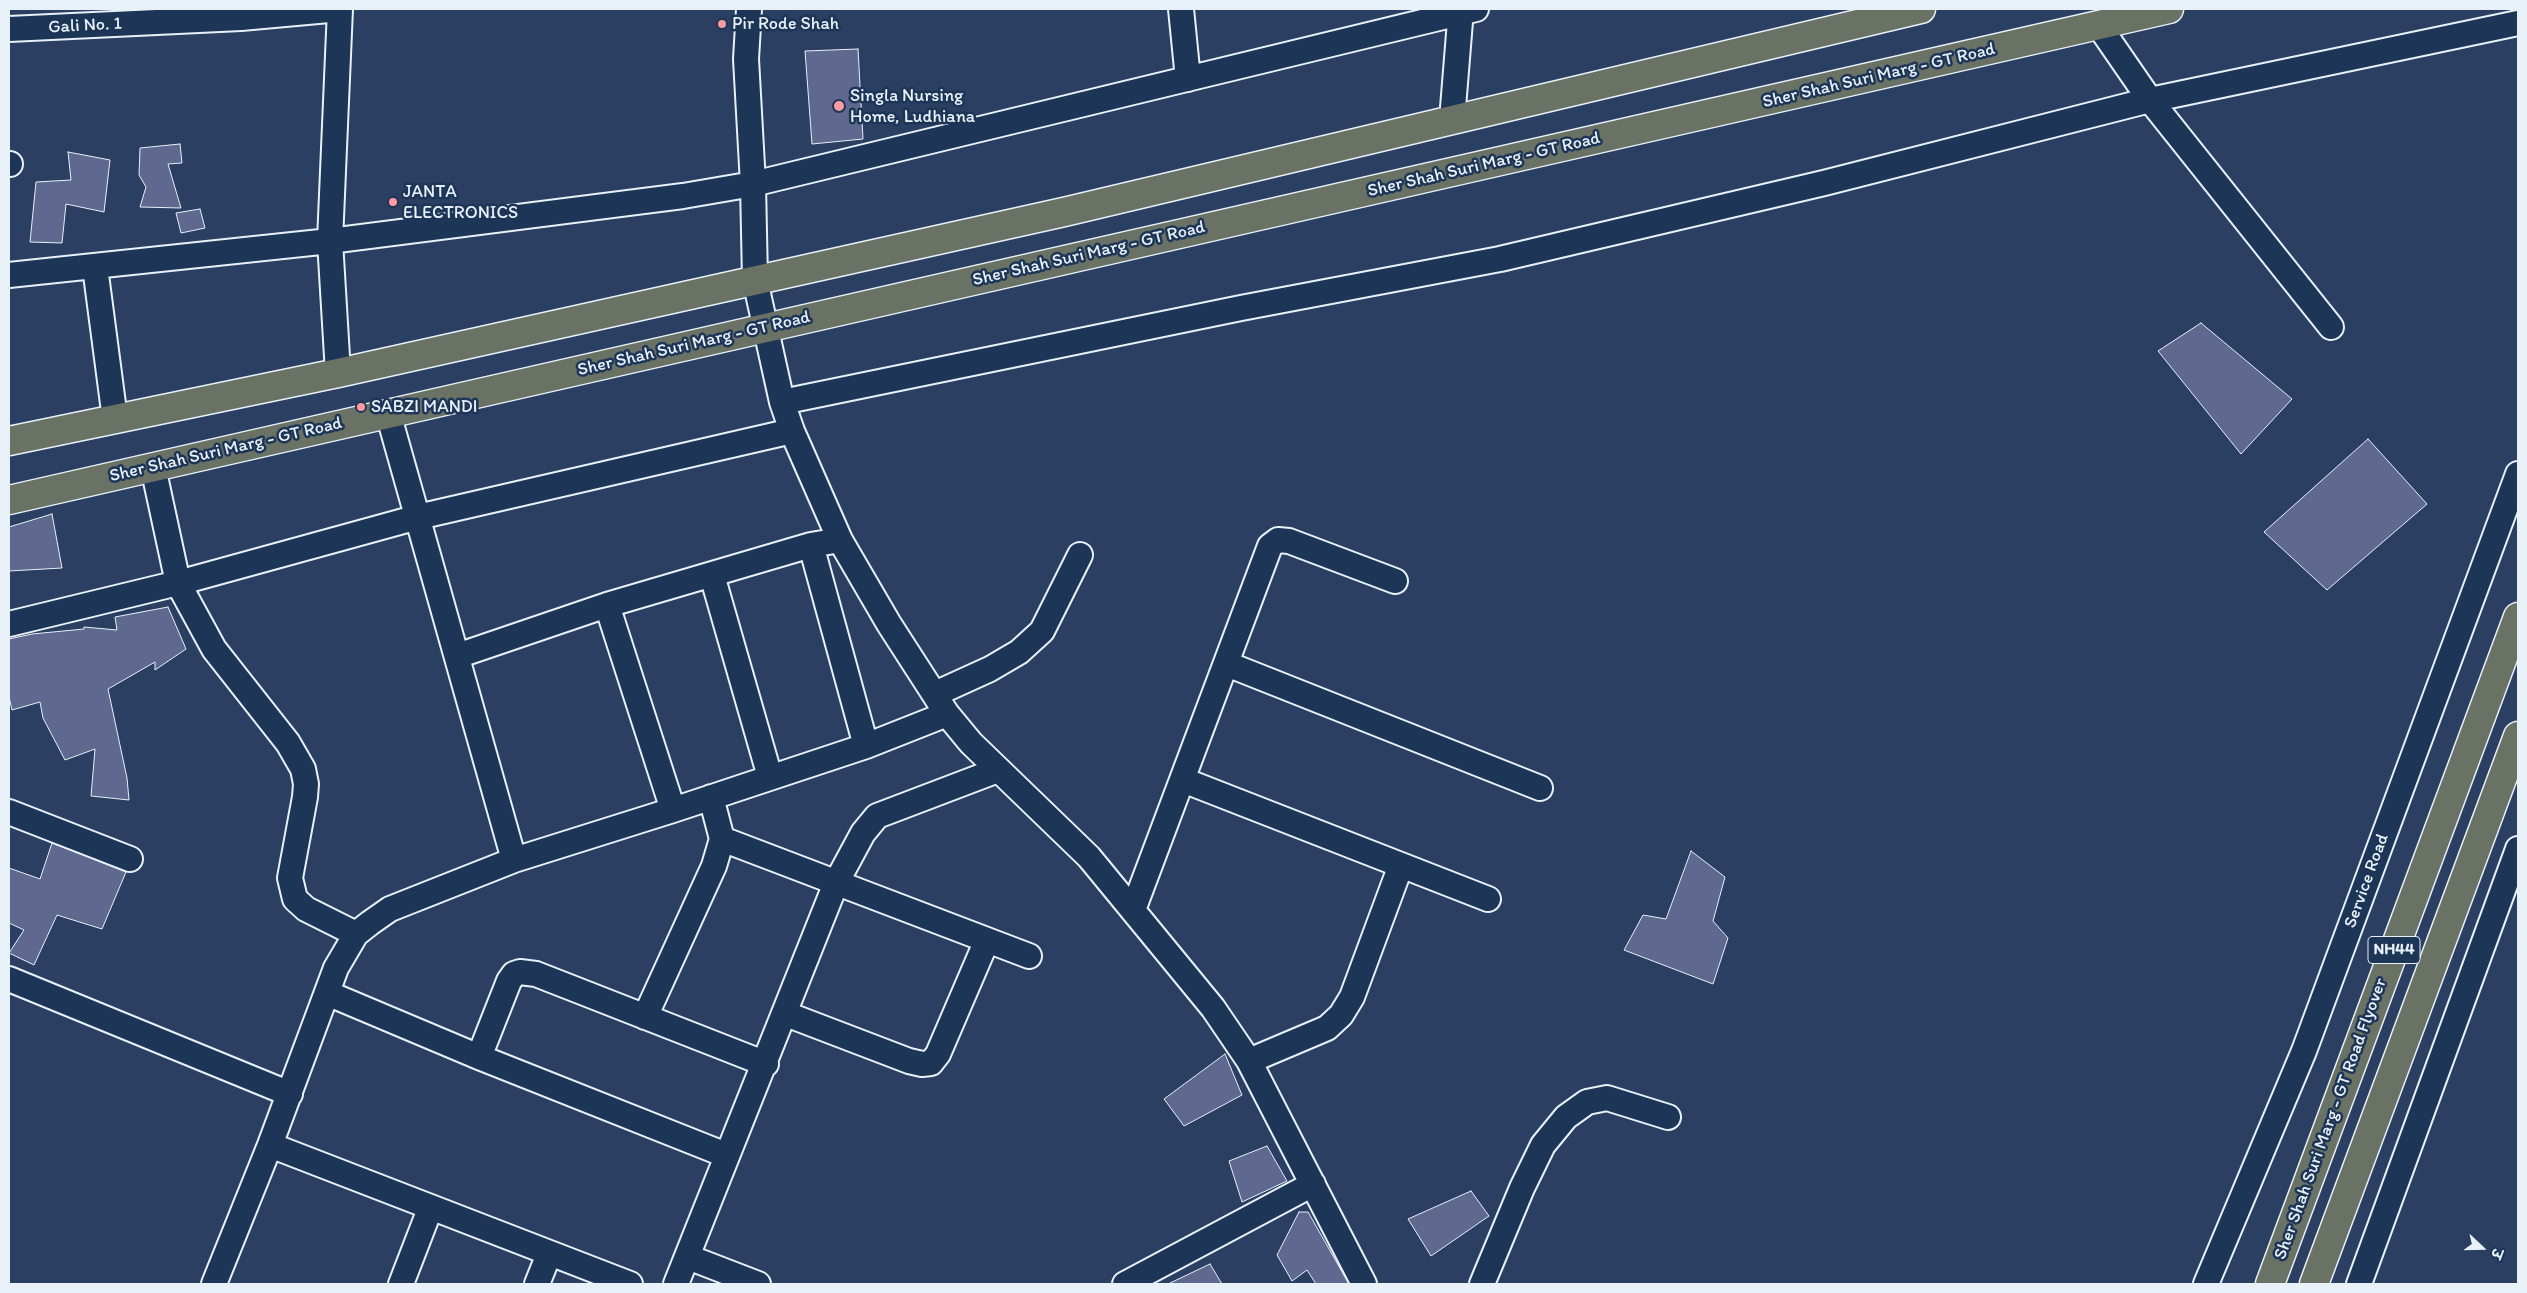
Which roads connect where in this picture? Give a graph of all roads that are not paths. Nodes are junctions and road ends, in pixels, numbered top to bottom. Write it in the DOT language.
graph roads {
  1 [pos="340,9"];
  2 [pos="749,9"];
  3 [pos="1181,9"];
  4 [pos="1921,9"];
  5 [pos="2170,9"];
  6 [pos="1466,10"];
  7 [pos="2518,24"];
  8 [pos="2099,26"];
  9 [pos="9,30"];
  10 [pos="1188,79"];
  11 [pos="2150,100"];
  12 [pos="1452,120"];
  13 [pos="753,184"];
  14 [pos="330,241"];
  15 [pos="95,267"];
  16 [pos="9,275"];
  17 [pos="756,280"];
  18 [pos="767,327"];
  19 [pos="2331,327"];
  20 [pos="338,373"];
  21 [pos="782,402"];
  22 [pos="388,413"];
  23 [pos="115,418"];
  24 [pos="792,431"];
  25 [pos="9,441"];
  26 [pos="153,467"];
  27 [pos="2518,474"];
  28 [pos="9,500"];
  29 [pos="418,517"];
  30 [pos="840,540"];
  31 [pos="811,545"];
  32 [pos="1080,555"];
  33 [pos="712,575"];
  34 [pos="1395,581"];
  35 [pos="178,583"];
  36 [pos="607,605"];
  37 [pos="2518,617"];
  38 [pos="9,624"];
  39 [pos="457,656"];
  40 [pos="1227,664"];
  41 [pos="935,694"];
  42 [pos="947,714"];
  43 [pos="2518,736"];
  44 [pos="866,746"];
  45 [pos="998,770"];
  46 [pos="770,777"];
  47 [pos="1183,780"];
  48 [pos="1540,788"];
  49 [pos="711,797"];
  50 [pos="673,810"];
  51 [pos="9,812"];
  52 [pos="722,839"];
  53 [pos="2518,849"];
  54 [pos="130,859"];
  55 [pos="514,860"];
  56 [pos="1401,865"];
  57 [pos="836,883"];
  58 [pos="1488,899"];
  59 [pos="1133,910"];
  60 [pos="356,934"];
  61 [pos="987,940"];
  62 [pos="1029,956"];
  63 [pos="9,979"];
  64 [pos="328,994"];
  65 [pos="786,1014"];
  66 [pos="645,1017"];
  67 [pos="479,1057"];
  68 [pos="1249,1061"];
  69 [pos="766,1064"];
  70 [pos="290,1094"];
  71 [pos="1668,1117"];
  72 [pos="270,1146"];
  73 [pos="726,1155"];
  74 [pos="1313,1184"];
  75 [pos="430,1209"];
  76 [pos="549,1254"];
  77 [pos="688,1257"];
  78 [pos="214,1284"];
  79 [pos="402,1284"];
  80 [pos="537,1284"];
  81 [pos="630,1284"];
  82 [pos="676,1284"];
  83 [pos="758,1284"];
  84 [pos="1125,1284"];
  85 [pos="1364,1284"];
  86 [pos="1482,1284"];
  87 [pos="2206,1284"];
  88 [pos="2270,1284"];
  89 [pos="2314,1284"];
  90 [pos="2359,1284"];
  1 -- 9 [label="street, Gali No. 1"];
  1 -- 14 [label="street"];
  2 -- 13 [label="street"];
  3 -- 10 [label="street"];
  4 -- 12 [label="main road"];
  5 -- 8 [label="main road, Sher Shah Suri Marg - GT Road"];
  6 -- 10 [label="street"];
  6 -- 12 [label="street"];
  7 -- 11 [label="street"];
  8 -- 11 [label="street"];
  8 -- 18 [label="main road, Sher Shah Suri Marg - GT Road"];
  10 -- 13 [label="street"];
  11 -- 19 [label="street"];
  11 -- 21 [label="street"];
  12 -- 17 [label="main road"];
  13 -- 14 [label="street"];
  13 -- 17 [label="street"];
  14 -- 15 [label="street"];
  14 -- 20 [label="street"];
  15 -- 16 [label="street"];
  15 -- 23 [label="street"];
  17 -- 18 [label="street"];
  17 -- 20 [label="main road"];
  18 -- 21 [label="street"];
  18 -- 22 [label="main road, Sher Shah Suri Marg - GT Road"];
  20 -- 23 [label="main road"];
  21 -- 24 [label="street"];
  22 -- 26 [label="main road, Sher Shah Suri Marg - GT Road"];
  22 -- 29 [label="street"];
  23 -- 25 [label="main road"];
  24 -- 29 [label="street"];
  24 -- 30 [label="street"];
  26 -- 28 [label="main road, Sher Shah Suri Marg - GT Road"];
  26 -- 35 [label="street"];
  27 -- 87 [label="street, Service Road"];
  29 -- 35 [label="street"];
  29 -- 39 [label="street"];
  30 -- 31 [label="street"];
  30 -- 41 [label="street"];
  31 -- 33 [label="street"];
  31 -- 44 [label="street"];
  32 -- 41 [label="street"];
  33 -- 36 [label="street"];
  33 -- 46 [label="street"];
  34 -- 40 [label="street"];
  35 -- 38 [label="street"];
  35 -- 60 [label="street"];
  36 -- 39 [label="street"];
  36 -- 50 [label="street"];
  37 -- 88 [label="main road, Sher Shah Suri Marg - GT Road Flyover / NH44"];
  39 -- 55 [label="street"];
  40 -- 47 [label="street"];
  40 -- 48 [label="street"];
  41 -- 42 [label="street"];
  42 -- 44 [label="street"];
  42 -- 45 [label="street"];
  43 -- 89 [label="main road, NH44"];
  44 -- 46 [label="street"];
  45 -- 57 [label="street"];
  45 -- 59 [label="street"];
  46 -- 49 [label="street"];
  47 -- 56 [label="street"];
  47 -- 59 [label="street"];
  49 -- 50 [label="street"];
  49 -- 52 [label="street"];
  50 -- 55 [label="street"];
  51 -- 54 [label="street"];
  52 -- 57 [label="street"];
  52 -- 66 [label="street"];
  53 -- 90 [label="street"];
  55 -- 60 [label="street"];
  56 -- 58 [label="street"];
  56 -- 68 [label="street"];
  57 -- 61 [label="street"];
  57 -- 65 [label="street"];
  59 -- 68 [label="street"];
  60 -- 64 [label="street"];
  61 -- 62 [label="street"];
  61 -- 65 [label="street"];
  63 -- 70 [label="street"];
  64 -- 67 [label="street"];
  64 -- 70 [label="street"];
  65 -- 69 [label="street"];
  66 -- 67 [label="street"];
  66 -- 69 [label="street"];
  67 -- 73 [label="street"];
  68 -- 74 [label="street"];
  69 -- 73 [label="street"];
  70 -- 72 [label="street"];
  71 -- 86 [label="street"];
  72 -- 75 [label="street"];
  72 -- 78 [label="street"];
  73 -- 77 [label="street"];
  74 -- 84 [label="street"];
  74 -- 85 [label="street"];
  75 -- 76 [label="street"];
  75 -- 79 [label="street"];
  76 -- 80 [label="street"];
  76 -- 81 [label="street"];
  77 -- 82 [label="street"];
  77 -- 83 [label="street"];
}
